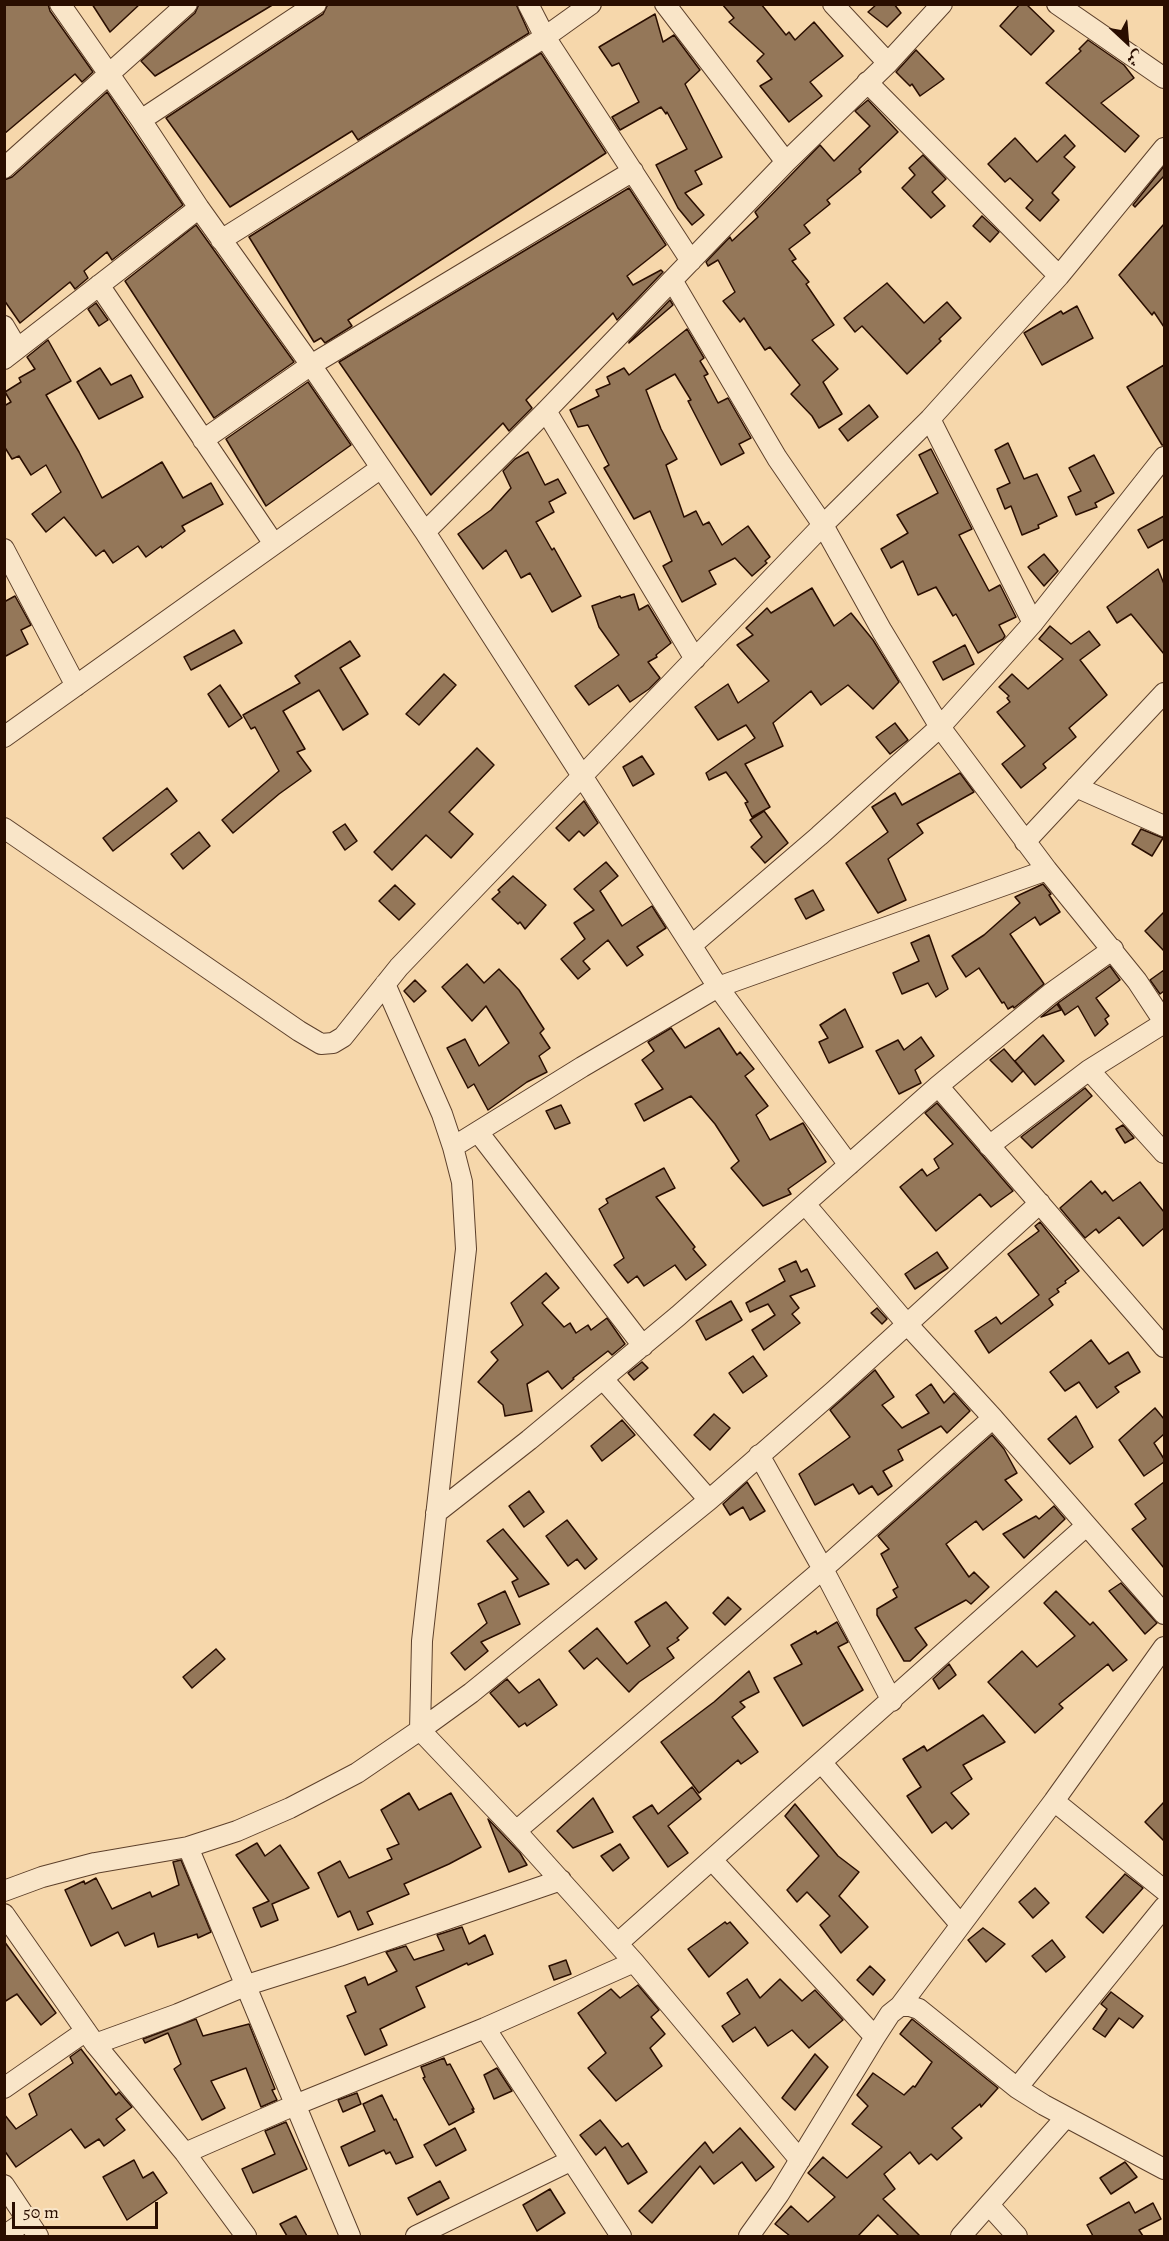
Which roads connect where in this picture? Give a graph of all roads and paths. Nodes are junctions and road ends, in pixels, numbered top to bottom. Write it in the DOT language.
graph roads {
  1 [pos="60,4"];
  2 [pos="187,4"];
  3 [pos="316,4"];
  4 [pos="528,4"];
  5 [pos="591,4"];
  6 [pos="665,4"];
  7 [pos="833,4"];
  8 [pos="942,4"];
  9 [pos="1057,4"];
  10 [pos="545,37"];
  11 [pos="888,63"];
  12 [pos="110,74"];
  13 [pos="1164,78"];
  14 [pos="867,82"];
  15 [pos="141,120"];
  16 [pos="1164,148"];
  17 [pos="786,162"];
  18 [pos="4,168"];
  19 [pos="633,171"];
  20 [pos="199,208"];
  21 [pos="221,240"];
  22 [pos="691,261"];
  23 [pos="1059,276"];
  24 [pos="672,280"];
  25 [pos="99,285"];
  26 [pos="4,326"];
  27 [pos="11,354"];
  28 [pos="311,365"];
  29 [pos="546,411"];
  30 [pos="930,419"];
  31 [pos="203,440"];
  32 [pos="1164,457"];
  33 [pos="381,468"];
  34 [pos="823,525"];
  35 [pos="424,532"];
  36 [pos="274,544"];
  37 [pos="4,549"];
  38 [pos="1033,622"];
  39 [pos="695,659"];
  40 [pos="76,686"];
  41 [pos="1164,693"];
  42 [pos="940,727"];
  43 [pos="4,737"];
  44 [pos="582,776"];
  45 [pos="1076,787"];
  46 [pos="1164,826"];
  47 [pos="4,828"];
  48 [pos="1025,842"];
  49 [pos="1047,870"];
  50 [pos="692,945"];
  51 [pos="1113,949"];
  52 [pos="385,984"];
  53 [pos="718,987"];
  54 [pos="1164,1022"];
  55 [pos="1089,1070"];
  56 [pos="938,1086"];
  57 [pos="478,1132"];
  58 [pos="989,1146"];
  59 [pos="453,1147"];
  60 [pos="1164,1153"];
  61 [pos="849,1165"];
  62 [pos="1040,1203"];
  63 [pos="805,1204"];
  64 [pos="906,1323"];
  65 [pos="643,1346"];
  66 [pos="1164,1347"];
  67 [pos="603,1379"];
  68 [pos="993,1418"];
  69 [pos="759,1455"];
  70 [pos="708,1500"];
  71 [pos="436,1513"];
  72 [pos="1086,1526"];
  73 [pos="823,1569"];
  74 [pos="1164,1614"];
  75 [pos="1164,1647"];
  76 [pos="892,1701"];
  77 [pos="420,1730"];
  78 [pos="821,1762"];
  79 [pos="1054,1801"];
  80 [pos="516,1831"];
  81 [pos="188,1847"];
  82 [pos="712,1860"];
  83 [pos="561,1880"];
  84 [pos="1164,1890"];
  85 [pos="4,1891"];
  86 [pos="1164,1907"];
  87 [pos="4,1914"];
  88 [pos="960,1924"];
  89 [pos="618,1943"];
  90 [pos="634,1962"];
  91 [pos="247,1985"];
  92 [pos="900,2006"];
  93 [pos="485,2028"];
  94 [pos="874,2037"];
  95 [pos="91,2038"];
  96 [pos="4,2088"];
  97 [pos="1017,2088"];
  98 [pos="295,2105"];
  99 [pos="1066,2117"];
  100 [pos="184,2153"];
  101 [pos="800,2160"];
  102 [pos="570,2161"];
  103 [pos="1164,2169"];
  104 [pos="4,2186"];
  105 [pos="989,2205"];
  106 [pos="32,2228"];
  107 [pos="4,2236"];
  108 [pos="246,2236"];
  109 [pos="350,2236"];
  110 [pos="416,2236"];
  111 [pos="621,2236"];
  112 [pos="749,2236"];
  113 [pos="961,2236"];
  114 [pos="1017,2236"];
  1 -- 12 [label="street"];
  2 -- 12 [label="street"];
  3 -- 15 [label="street"];
  4 -- 10 [label="street"];
  5 -- 10 [label="street"];
  6 -- 17 [label="street"];
  7 -- 11 [label="street"];
  8 -- 11 [label="street"];
  9 -- 13 [label="street"];
  10 -- 19 [label="street"];
  10 -- 21 [label="street"];
  11 -- 14 [label="street"];
  12 -- 15 [label="street"];
  12 -- 18 [label="street"];
  14 -- 17 [label="street"];
  14 -- 23 [label="street"];
  15 -- 20 [label="street"];
  16 -- 23 [label="street"];
  17 -- 22 [label="street"];
  19 -- 22 [label="street"];
  19 -- 28 [label="street"];
  20 -- 21 [label="street"];
  20 -- 25 [label="street"];
  21 -- 28 [label="street"];
  22 -- 24 [label="street"];
  23 -- 30 [label="street"];
  24 -- 29 [label="street"];
  24 -- 34 [label="street"];
  25 -- 27 [label="street"];
  25 -- 31 [label="street"];
  26 -- 27 [label="street"];
  28 -- 31 [label="street"];
  28 -- 33 [label="street"];
  29 -- 35 [label="street"];
  29 -- 39 [label="street"];
  30 -- 34 [label="street"];
  30 -- 38 [label="street"];
  31 -- 36 [label="street"];
  32 -- 38 [label="street"];
  33 -- 35 [label="street"];
  33 -- 36 [label="street"];
  34 -- 39 [label="street"];
  34 -- 42 [label="street"];
  35 -- 44 [label="street"];
  36 -- 40 [label="street"];
  37 -- 40 [label="street"];
  38 -- 42 [label="street"];
  39 -- 44 [label="street"];
  40 -- 43 [label="street"];
  41 -- 45 [label="street"];
  42 -- 48 [label="street"];
  42 -- 50 [label="street"];
  44 -- 50 [label="street"];
  44 -- 52 [label="street"];
  45 -- 46 [label="street"];
  45 -- 48 [label="street"];
  47 -- 52 [label="street"];
  48 -- 49 [label="street"];
  49 -- 51 [label="street"];
  49 -- 53 [label="street"];
  50 -- 53 [label="street"];
  51 -- 54 [label="street"];
  51 -- 56 [label="street"];
  52 -- 59 [label="street"];
  53 -- 57 [label="street"];
  53 -- 61 [label="street"];
  54 -- 55 [label="street"];
  55 -- 58 [label="street"];
  55 -- 60 [label="street"];
  56 -- 58 [label="street"];
  56 -- 61 [label="street"];
  57 -- 59 [label="street"];
  57 -- 65 [label="street"];
  58 -- 62 [label="street"];
  59 -- 71 [label="street"];
  61 -- 63 [label="street"];
  62 -- 64 [label="street"];
  62 -- 66 [label="street"];
  63 -- 64 [label="street"];
  63 -- 65 [label="street"];
  64 -- 68 [label="street"];
  64 -- 69 [label="street"];
  65 -- 67 [label="street"];
  67 -- 70 [label="street"];
  67 -- 71 [label="street"];
  68 -- 72 [label="street"];
  68 -- 73 [label="street"];
  69 -- 70 [label="street"];
  69 -- 73 [label="street"];
  70 -- 77 [label="street"];
  71 -- 77 [label="street"];
  72 -- 74 [label="street"];
  72 -- 76 [label="street"];
  73 -- 76 [label="street"];
  73 -- 80 [label="street"];
  75 -- 79 [label="street"];
  76 -- 78 [label="street"];
  77 -- 80 [label="street"];
  77 -- 81 [label="street"];
  78 -- 82 [label="street"];
  78 -- 88 [label="street"];
  79 -- 84 [label="street"];
  79 -- 88 [label="street"];
  80 -- 83 [label="street"];
  81 -- 85 [label="street"];
  81 -- 91 [label="street"];
  82 -- 89 [label="street"];
  82 -- 94 [label="street"];
  83 -- 89 [label="street"];
  83 -- 91 [label="street"];
  86 -- 97 [label="street"];
  87 -- 95 [label="street"];
  88 -- 92 [label="street"];
  89 -- 90 [label="street"];
  90 -- 93 [label="street"];
  90 -- 101 [label="street"];
  91 -- 95 [label="street"];
  91 -- 98 [label="street"];
  92 -- 94 [label="street"];
  92 -- 97 [label="street"];
  93 -- 98 [label="street"];
  93 -- 102 [label="street"];
  94 -- 101 [label="street"];
  95 -- 96 [label="street"];
  95 -- 100 [label="street"];
  97 -- 99 [label="street"];
  98 -- 100 [label="street"];
  98 -- 109 [label="street"];
  99 -- 103 [label="street"];
  99 -- 105 [label="street"];
  100 -- 108 [label="street"];
  101 -- 112 [label="street"];
  102 -- 110 [label="street"];
  102 -- 111 [label="street"];
  104 -- 106 [label="street"];
  105 -- 113 [label="street"];
  105 -- 114 [label="street"];
  106 -- 107 [label="street"];
}
